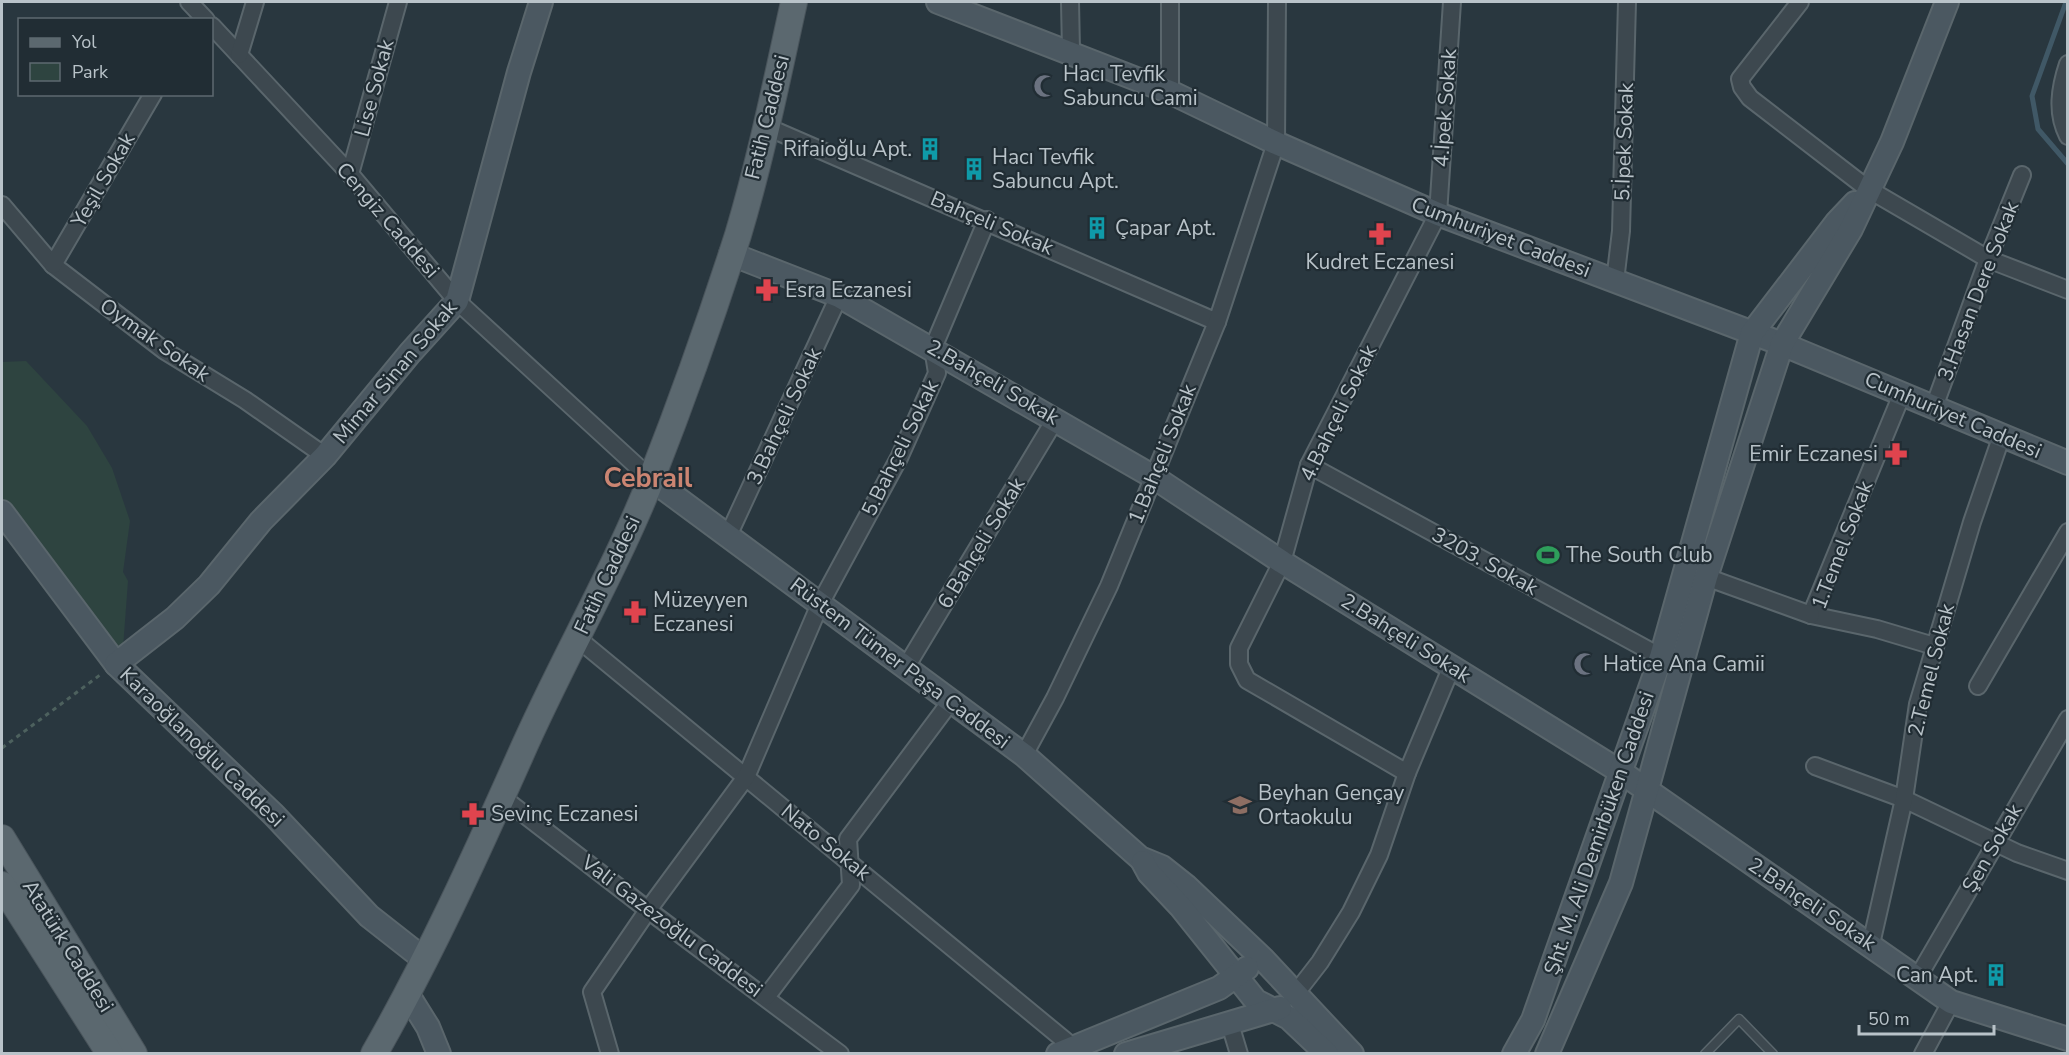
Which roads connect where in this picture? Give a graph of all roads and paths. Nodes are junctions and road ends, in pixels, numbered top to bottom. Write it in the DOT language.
graph roads {
  1 [pos="189,2"];
  2 [pos="255,2"];
  3 [pos="398,2"];
  4 [pos="541,2"];
  5 [pos="794,2"];
  6 [pos="938,2"];
  7 [pos="1070,2"];
  8 [pos="1170,2"];
  9 [pos="1277,2"];
  10 [pos="1452,2"];
  11 [pos="1627,2"];
  12 [pos="1800,2"];
  13 [pos="1947,2"];
  14 [pos="203,18"];
  15 [pos="213,28"];
  16 [pos="1071,51"];
  17 [pos="239,56"];
  18 [pos="2067,64"];
  19 [pos="1170,92"];
  20 [pos="152,96"];
  21 [pos="766,127"];
  22 [pos="2067,136"];
  23 [pos="1276,143"];
  24 [pos="350,174"];
  25 [pos="2022,175"];
  26 [pos="1868,189"];
  27 [pos="2,205"];
  28 [pos="1438,214"];
  29 [pos="987,220"];
  30 [pos="731,254"];
  31 [pos="1988,259"];
  32 [pos="53,265"];
  33 [pos="1615,281"];
  34 [pos="2067,290"];
  35 [pos="839,296"];
  36 [pos="458,301"];
  37 [pos="1217,322"];
  38 [pos="1752,333"];
  39 [pos="1782,344"];
  40 [pos="933,348"];
  41 [pos="1902,394"];
  42 [pos="1934,407"];
  43 [pos="1056,418"];
  44 [pos="2002,435"];
  45 [pos="325,456"];
  46 [pos="2067,463"];
  47 [pos="1309,465"];
  48 [pos="1152,476"];
  49 [pos="651,479"];
  50 [pos="2,512"];
  51 [pos="2067,532"];
  52 [pos="728,536"];
  53 [pos="1282,562"];
  54 [pos="1706,577"];
  55 [pos="820,604"];
  56 [pos="1812,615"];
  57 [pos="577,638"];
  58 [pos="1934,646"];
  59 [pos="1661,657"];
  60 [pos="116,663"];
  61 [pos="1452,666"];
  62 [pos="906,667"];
  63 [pos="1978,686"];
  64 [pos="951,701"];
  65 [pos="2067,718"];
  66 [pos="2,748"];
  67 [pos="1024,755"];
  68 [pos="1815,766"];
  69 [pos="1621,772"];
  70 [pos="1407,773"];
  71 [pos="746,777"];
  72 [pos="1645,791"];
  73 [pos="503,798"];
  74 [pos="1904,799"];
  75 [pos="2,838"];
  76 [pos="1995,842"];
  77 [pos="1140,858"];
  78 [pos="849,861"];
  79 [pos="2067,871"];
  80 [pos="2,885"];
  81 [pos="648,910"];
  82 [pos="1871,944"];
  83 [pos="425,960"];
  84 [pos="1266,962"];
  85 [pos="1237,977"];
  86 [pos="1918,977"];
  87 [pos="1296,993"];
  88 [pos="408,995"];
  89 [pos="767,996"];
  90 [pos="1952,1002"];
  91 [pos="1273,1010"];
  92 [pos="1230,1024"];
  93 [pos="2067,1039"];
  94 [pos="1543,1044"];
  95 [pos="1066,1051"];
  96 [pos="110,1053"];
  97 [pos="134,1053"];
  98 [pos="374,1053"];
  99 [pos="439,1053"];
  100 [pos="610,1053"];
  101 [pos="840,1053"];
  102 [pos="1126,1053"];
  103 [pos="1239,1053"];
  104 [pos="1328,1053"];
  105 [pos="1352,1053"];
  106 [pos="1515,1053"];
  107 [pos="1705,1053"];
  108 [pos="1773,1053"];
  109 [pos="1923,1053"];
  1 -- 14 [label="street, Cengiz Caddesi"];
  2 -- 17 [label="street"];
  3 -- 24 [label="street, Lise Sokak"];
  4 -- 36 [label="street, Mimar Sinan Sokak"];
  5 -- 21 [label="main road, Fatih Caddesi"];
  6 -- 16 [label="street, Cumhuriyet Caddesi"];
  7 -- 16 [label="street"];
  8 -- 19 [label="street"];
  9 -- 23 [label="street, 1.Bahçeli Sokak"];
  10 -- 28 [label="street, 4.İpek Sokak"];
  11 -- 33 [label="street, 5.İpek Sokak"];
  12 -- 26 [label="street"];
  13 -- 26 [label="street"];
  15 -- 17 [label="street, Cengiz Caddesi"];
  16 -- 19 [label="street, Cumhuriyet Caddesi"];
  17 -- 24 [label="street, Cengiz Caddesi"];
  18 -- 22 [label="street"];
  19 -- 23 [label="street, Cumhuriyet Caddesi"];
  20 -- 32 [label="street, Yeşil Sokak"];
  21 -- 29 [label="street, Bahçeli Sokak"];
  21 -- 30 [label="main road, Fatih Caddesi"];
  23 -- 28 [label="street, Cumhuriyet Caddesi"];
  23 -- 37 [label="street, 1.Bahçeli Sokak"];
  24 -- 36 [label="street, Cengiz Caddesi"];
  25 -- 31 [label="street, 3.Hasan Dere Sokak"];
  26 -- 31 [label="street"];
  26 -- 38 [label="street"];
  26 -- 39 [label="street, Şht. M. Ali Demirbüken Caddesi"];
  27 -- 32 [label="street, Oymak Sokak"];
  28 -- 33 [label="street, Cumhuriyet Caddesi"];
  28 -- 47 [label="street, 4.Bahçeli Sokak"];
  29 -- 37 [label="street, Bahçeli Sokak"];
  29 -- 40 [label="street, 5.Bahçeli Sokak"];
  30 -- 35 [label="street, 2.Bahçeli Sokak"];
  30 -- 49 [label="main road, Fatih Caddesi"];
  31 -- 34 [label="street"];
  31 -- 42 [label="street, 3.Hasan Dere Sokak"];
  32 -- 45 [label="street, Oymak Sokak"];
  33 -- 38 [label="street, Cumhuriyet Caddesi"];
  35 -- 40 [label="street, 2.Bahçeli Sokak"];
  35 -- 52 [label="street, 3.Bahçeli Sokak"];
  36 -- 45 [label="street, Mimar Sinan Sokak"];
  36 -- 49 [label="street, Cengiz Caddesi"];
  37 -- 48 [label="street, 1.Bahçeli Sokak"];
  38 -- 39 [label="street, Cumhuriyet Caddesi"];
  38 -- 59 [label="street, Şht. M. Ali Demirbüken Caddesi"];
  39 -- 41 [label="street, Cumhuriyet Caddesi"];
  39 -- 54 [label="street, Şht. M. Ali Demirbüken Caddesi"];
  40 -- 43 [label="street, 2.Bahçeli Sokak"];
  40 -- 55 [label="street, 5.Bahçeli Sokak"];
  41 -- 42 [label="street, Cumhuriyet Caddesi"];
  41 -- 56 [label="street, 1.Temel Sokak"];
  42 -- 44 [label="street, Cumhuriyet Caddesi"];
  43 -- 48 [label="street, 2.Bahçeli Sokak"];
  43 -- 62 [label="street, 6.Bahçeli Sokak"];
  44 -- 46 [label="street, Cumhuriyet Caddesi"];
  44 -- 58 [label="street, 2.Temel Sokak"];
  45 -- 60 [label="street, Mimar Sinan Sokak"];
  47 -- 53 [label="street, 4.Bahçeli Sokak"];
  47 -- 59 [label="street, 3203. Sokak"];
  48 -- 53 [label="street, 2.Bahçeli Sokak"];
  48 -- 67 [label="street, 1.Bahçeli Sokak"];
  49 -- 52 [label="street, Rüstem Tümer Paşa Caddesi"];
  49 -- 57 [label="main road, Fatih Caddesi"];
  50 -- 60 [label="street, Karaoğlanoğlu Caddesi"];
  51 -- 63 [label="street"];
  52 -- 55 [label="street, Rüstem Tümer Paşa Caddesi"];
  53 -- 61 [label="street, 2.Bahçeli Sokak"];
  53 -- 70 [label="street, 4.Bahçeli Sokak"];
  54 -- 56 [label="street"];
  54 -- 72 [label="street, Şht. M. Ali Demirbüken Caddesi"];
  55 -- 62 [label="street, Rüstem Tümer Paşa Caddesi"];
  55 -- 71 [label="street, 5.Bahçeli Sokak"];
  56 -- 58 [label="street, 1.Temel Sokak"];
  57 -- 71 [label="street, Nato Sokak"];
  57 -- 73 [label="main road, Fatih Caddesi"];
  58 -- 74 [label="street, 2.Temel Sokak"];
  59 -- 69 [label="street, Şht. M. Ali Demirbüken Caddesi"];
  60 -- 66 [label="path"];
  60 -- 83 [label="street, Karaoğlanoğlu Caddesi"];
  61 -- 69 [label="street, 2.Bahçeli Sokak"];
  61 -- 70 [label="street"];
  62 -- 64 [label="street, Rüstem Tümer Paşa Caddesi"];
  64 -- 67 [label="street, Rüstem Tümer Paşa Caddesi"];
  64 -- 78 [label="street"];
  65 -- 76 [label="street, Şen Sokak"];
  67 -- 77 [label="street, Rüstem Tümer Paşa Caddesi"];
  68 -- 74 [label="street"];
  69 -- 72 [label="street, 2.Bahçeli Sokak"];
  69 -- 94 [label="street, Şht. M. Ali Demirbüken Caddesi"];
  70 -- 87 [label="street"];
  71 -- 78 [label="street, Nato Sokak"];
  71 -- 81 [label="street, 5.Bahçeli Sokak"];
  72 -- 82 [label="street, 2.Bahçeli Sokak"];
  72 -- 94 [label="street, Şht. M. Ali Demirbüken Caddesi"];
  73 -- 81 [label="street, Vali Gazezoğlu Caddesi"];
  73 -- 83 [label="main road, Fatih Caddesi"];
  74 -- 76 [label="street"];
  74 -- 82 [label="street, 2.Temel Sokak"];
  75 -- 97 [label="main road, Atatürk Caddesi"];
  76 -- 79 [label="street"];
  76 -- 86 [label="street, Şen Sokak"];
  77 -- 84 [label="street, Rüstem Tümer Paşa Caddesi"];
  77 -- 85 [label="street, Rüstem Tümer Paşa Caddesi"];
  78 -- 89 [label="street"];
  78 -- 95 [label="street, Nato Sokak"];
  80 -- 96 [label="main road, Atatürk Caddesi"];
  81 -- 89 [label="street, Vali Gazezoğlu Caddesi"];
  81 -- 100 [label="street, 5.Bahçeli Sokak"];
  82 -- 86 [label="street, 2.Bahçeli Sokak"];
  83 -- 88 [label="main road, Fatih Caddesi"];
  84 -- 85 [label="street"];
  84 -- 87 [label="street, Rüstem Tümer Paşa Caddesi"];
  85 -- 91 [label="street, Rüstem Tümer Paşa Caddesi"];
  85 -- 95 [label="street"];
  86 -- 90 [label="street, 2.Bahçeli Sokak"];
  87 -- 91 [label="street"];
  87 -- 105 [label="street, Rüstem Tümer Paşa Caddesi"];
  88 -- 98 [label="main road, Fatih Caddesi"];
  88 -- 99 [label="street"];
  89 -- 101 [label="street, Vali Gazezoğlu Caddesi"];
  90 -- 93 [label="street, 2.Bahçeli Sokak"];
  90 -- 109 [label="street"];
  91 -- 92 [label="street"];
  91 -- 104 [label="street, Rüstem Tümer Paşa Caddesi"];
  92 -- 102 [label="street"];
  92 -- 103 [label="street"];
  94 -- 106 [label="street, Şht. M. Ali Demirbüken Caddesi"];
  107 -- 108 [label="lane"];
}
